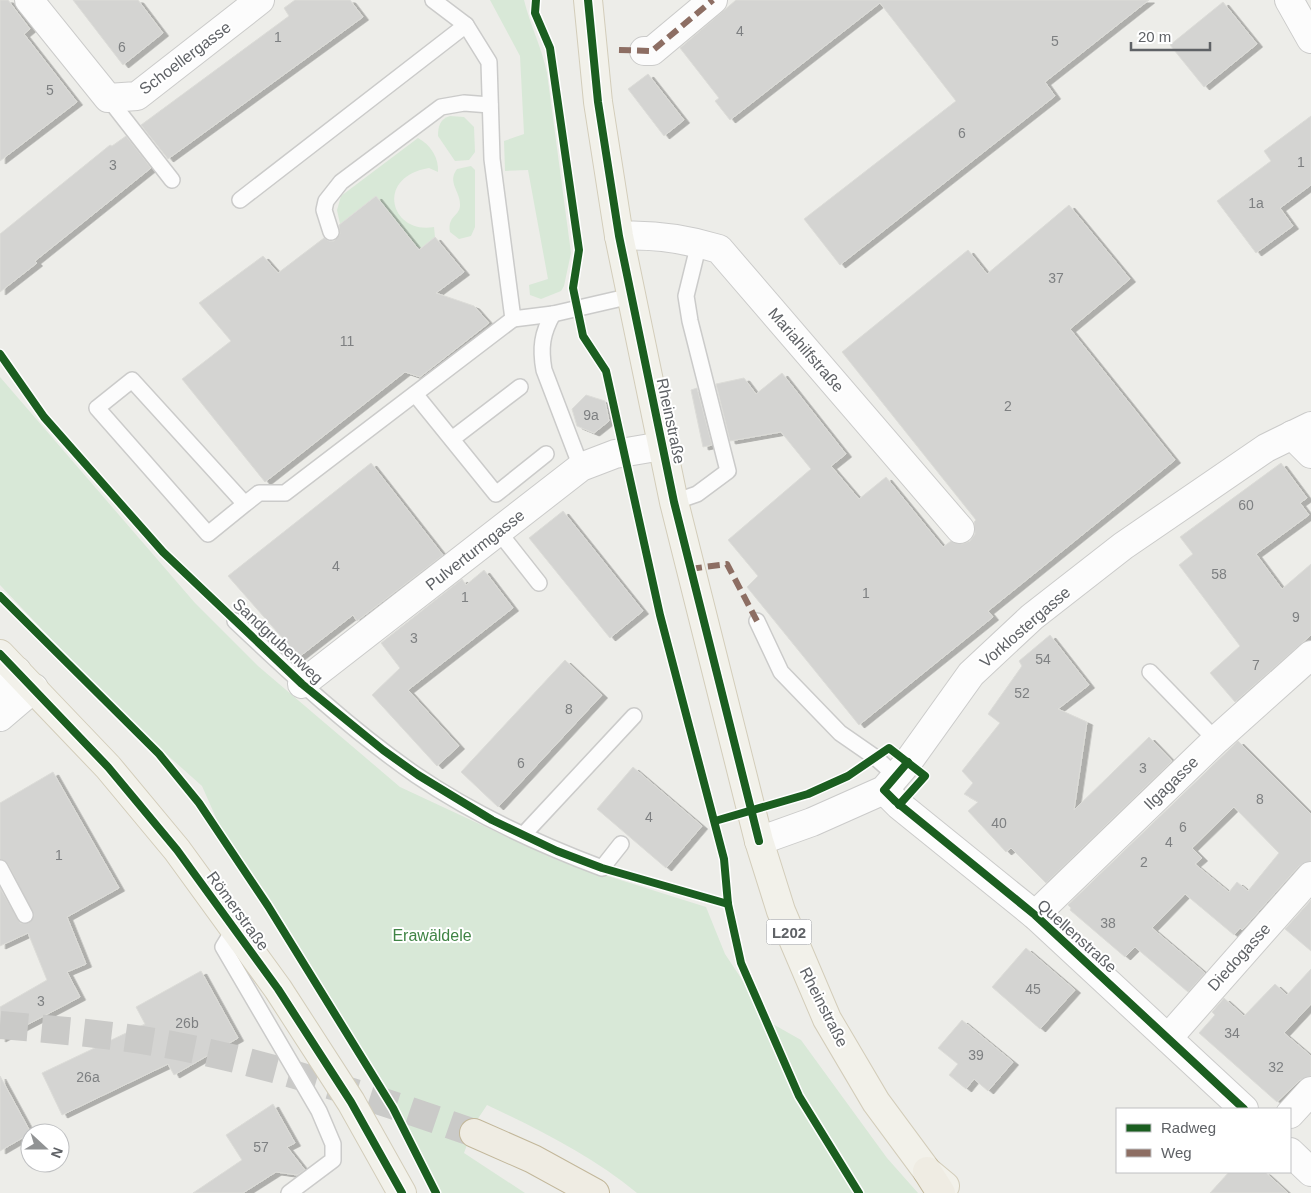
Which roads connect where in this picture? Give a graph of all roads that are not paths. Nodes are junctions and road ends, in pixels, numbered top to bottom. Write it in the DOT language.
graph roads {
  1 [pos="29,0"];
  2 [pos="260,0"];
  3 [pos="433,0"];
  4 [pos="588,0"];
  5 [pos="713,0"];
  6 [pos="1289,0"];
  7 [pos="466,24"];
  8 [pos="1311,39"];
  9 [pos="644,51"];
  10 [pos="108,98"];
  11 [pos="490,105"];
  12 [pos="172,180"];
  13 [pos="240,200"];
  14 [pos="331,232"];
  15 [pos="619,236"];
  16 [pos="698,243"];
  17 [pos="632,296"];
  18 [pos="553,314"];
  19 [pos="513,319"];
  20 [pos="520,387"];
  21 [pos="415,394"];
  22 [pos="1302,430"];
  23 [pos="452,439"];
  24 [pos="662,446"];
  25 [pos="546,454"];
  26 [pos="1311,454"];
  27 [pos="581,467"];
  28 [pos="674,502"];
  29 [pos="245,504"];
  30 [pos="960,529"];
  31 [pos="498,531"];
  32 [pos="539,583"];
  33 [pos="235,620"];
  34 [pos="757,621"];
  35 [pos="1311,655"];
  36 [pos="1150,672"];
  37 [pos="13,675"];
  38 [pos="302,684"];
  39 [pos="634,716"];
  40 [pos="0,717"];
  41 [pos="1216,740"];
  42 [pos="890,783"];
  43 [pos="524,834"];
  44 [pos="759,841"];
  45 [pos="621,844"];
  46 [pos="0,868"];
  47 [pos="1311,876"];
  48 [pos="25,914"];
  49 [pos="1035,915"];
  50 [pos="234,929"];
  51 [pos="1168,1038"];
  52 [pos="1311,1091"];
  53 [pos="1243,1108"];
  54 [pos="1291,1113"];
  55 [pos="474,1133"];
  56 [pos="1291,1153"];
  57 [pos="1311,1172"];
  58 [pos="934,1182"];
  59 [pos="289,1193"];
  60 [pos="402,1193"];
  61 [pos="595,1193"];
  62 [pos="954,1193"];
  1 -- 10 [label="street"];
  2 -- 10 [label="street, Schoellergasse"];
  3 -- 7 [label="lane"];
  4 -- 15 [label="main road, Rheinstraße / L202"];
  5 -- 9 [label="street"];
  6 -- 8 [label="street"];
  7 -- 11 [label="lane"];
  7 -- 13 [label="lane"];
  10 -- 12 [label="lane"];
  11 -- 14 [label="lane"];
  11 -- 19 [label="lane"];
  15 -- 16 [label="street, Mariahilfstraße"];
  15 -- 17 [label="main road, Rheinstraße / L202"];
  16 -- 28 [label="lane"];
  16 -- 30 [label="street, Mariahilfstraße"];
  17 -- 18 [label="lane"];
  17 -- 24 [label="main road, Rheinstraße / L202"];
  18 -- 19 [label="lane"];
  18 -- 27 [label="lane"];
  19 -- 21 [label="lane"];
  20 -- 23 [label="lane"];
  21 -- 23 [label="lane"];
  21 -- 29 [label="lane"];
  22 -- 26 [label="street"];
  22 -- 42 [label="street, Vorklostergasse"];
  23 -- 25 [label="lane"];
  24 -- 27 [label="street, Pulverturmgasse"];
  24 -- 28 [label="main road, Rheinstraße / L202"];
  27 -- 31 [label="street, Pulverturmgasse"];
  28 -- 44 [label="main road, Rheinstraße / L202"];
  29 -- 29 [label="lane"];
  31 -- 32 [label="lane"];
  31 -- 38 [label="street, Pulverturmgasse"];
  33 -- 38 [label="lane, Sandgrubenweg"];
  34 -- 42 [label="lane"];
  35 -- 41 [label="street, Ilgagasse"];
  36 -- 41 [label="lane"];
  37 -- 40 [label="street"];
  37 -- 50 [label="main road, Römerstraße"];
  38 -- 43 [label="lane, Sandgrubenweg"];
  39 -- 43 [label="lane"];
  41 -- 49 [label="street, Ilgagasse"];
  42 -- 44 [label="street, Vorklostergasse"];
  42 -- 49 [label="street, Quellenstraße"];
  43 -- 45 [label="lane, Sandgrubenweg"];
  44 -- 58 [label="main road, Rheinstraße / L202"];
  46 -- 48 [label="lane"];
  47 -- 51 [label="street, Diedogasse"];
  49 -- 51 [label="street, Quellenstraße"];
  50 -- 59 [label="lane, Römerstraße"];
  50 -- 60 [label="main road, Römerstraße"];
  51 -- 53 [label="street, Quellenstraße"];
  52 -- 54 [label="street"];
  55 -- 61 [label="highway"];
  56 -- 57 [label="street"];
  58 -- 62 [label="main road, Rheinstraße / L202"];
}
